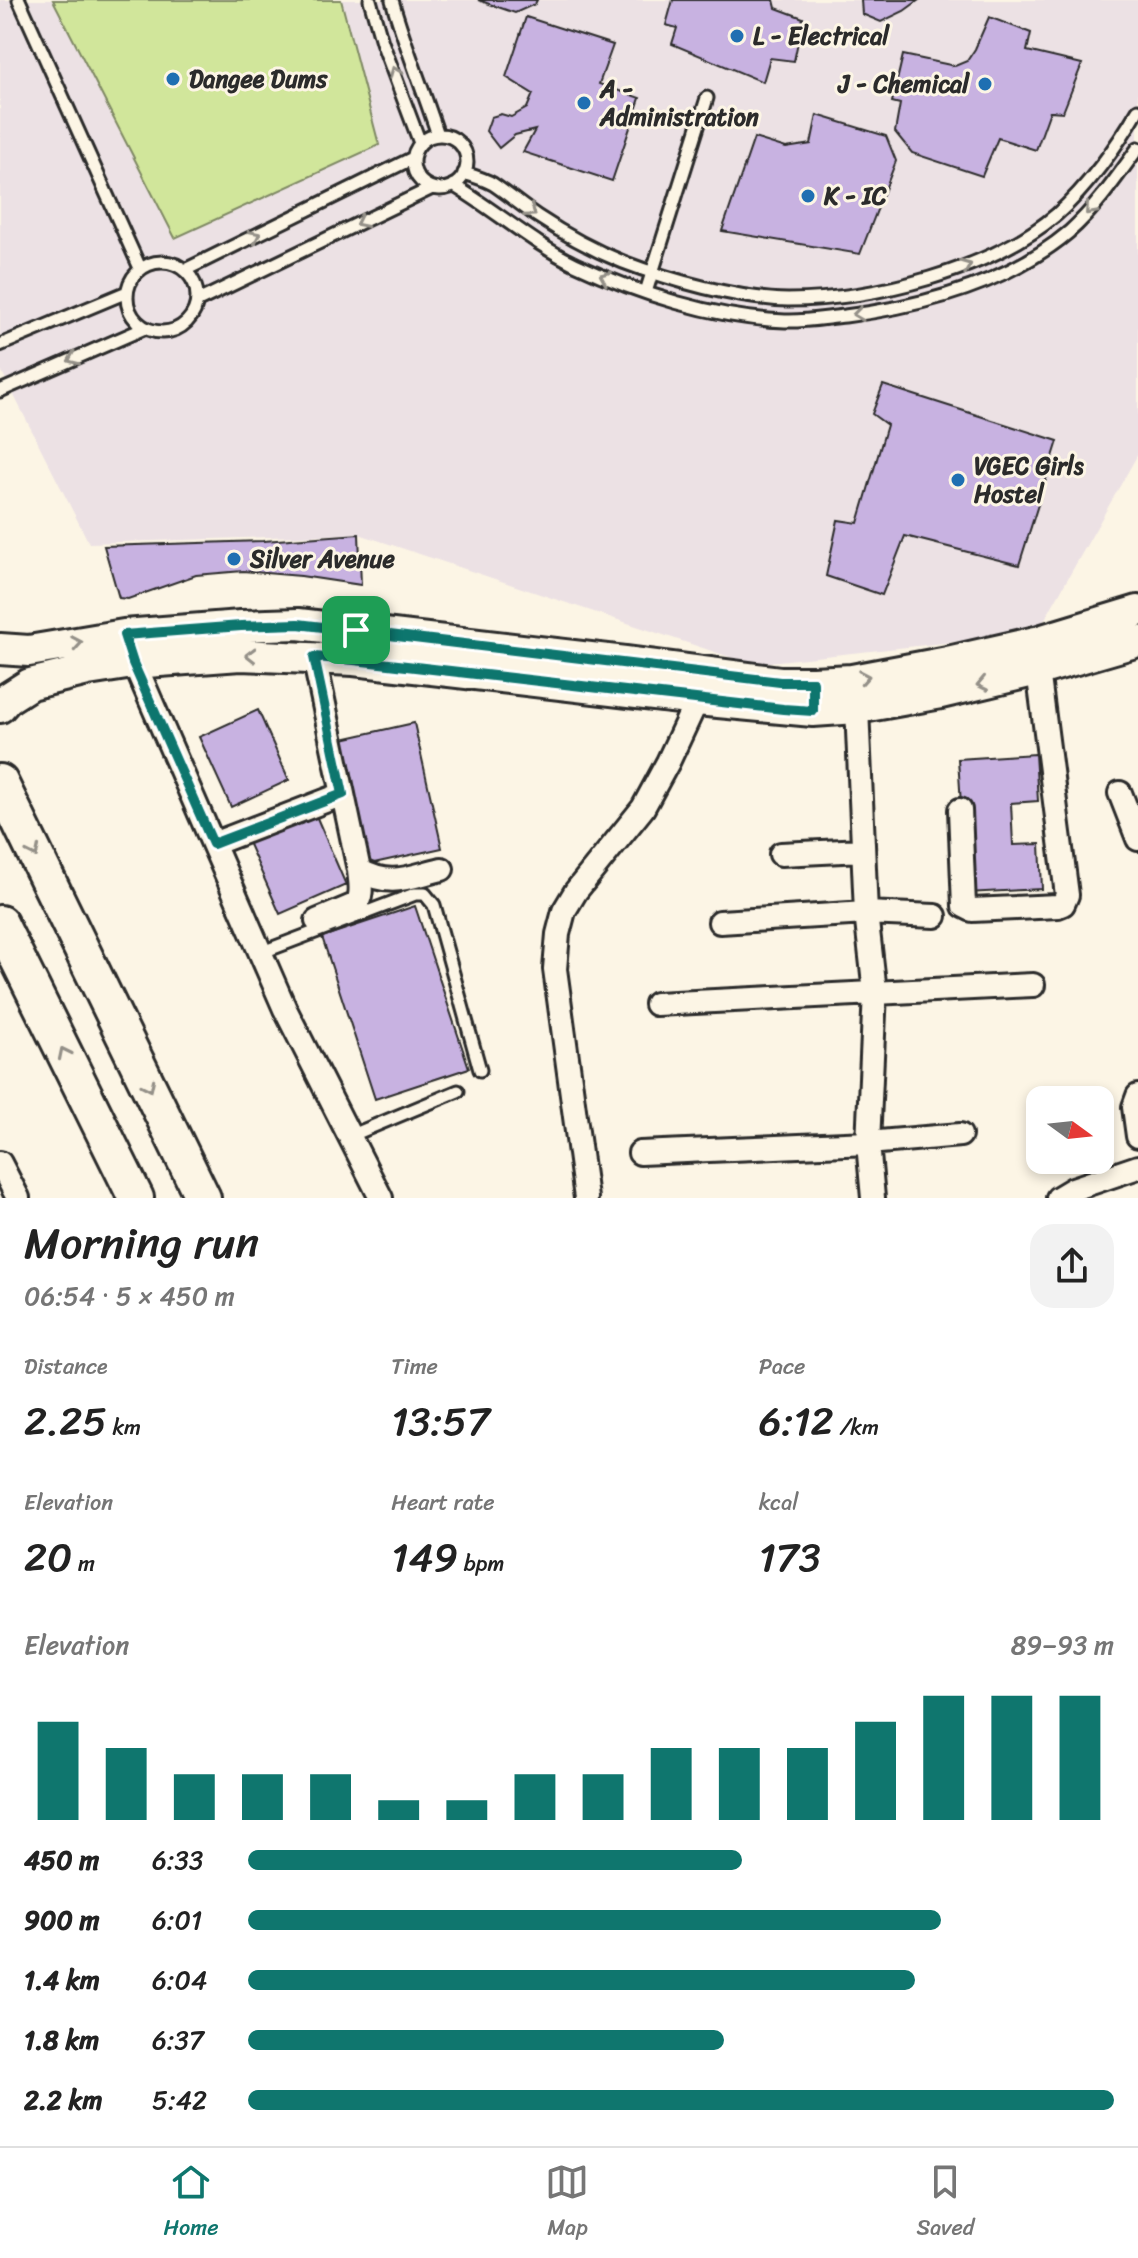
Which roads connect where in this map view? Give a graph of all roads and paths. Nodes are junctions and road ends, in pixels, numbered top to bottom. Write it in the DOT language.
graph roads {
  1 [pos="19,0"];
  2 [pos="370,0"];
  3 [pos="392,0"];
  4 [pos="707,98"];
  5 [pos="1138,110"];
  6 [pos="438,135"];
  7 [pos="420,143"];
  8 [pos="1138,148"];
  9 [pos="413,158"];
  10 [pos="464,173"];
  11 [pos="453,185"];
  12 [pos="432,188"];
  13 [pos="140,268"];
  14 [pos="185,270"];
  15 [pos="652,272"];
  16 [pos="917,281"];
  17 [pos="127,292"];
  18 [pos="646,292"];
  19 [pos="198,301"];
  20 [pos="922,302"];
  21 [pos="145,328"];
  22 [pos="0,345"];
  23 [pos="0,391"];
  24 [pos="1138,611"];
  25 [pos="1122,637"];
  26 [pos="0,649"];
  27 [pos="128,649"];
  28 [pos="314,657"];
  29 [pos="1038,670"];
  30 [pos="813,696"];
  31 [pos="697,700"];
  32 [pos="0,707"];
  33 [pos="857,708"];
  34 [pos="0,782"];
  35 [pos="1120,793"];
  36 [pos="343,794"];
  37 [pos="960,810"];
  38 [pos="1138,839"];
  39 [pos="213,844"];
  40 [pos="863,850"];
  41 [pos="781,854"];
  42 [pos="442,869"];
  43 [pos="359,870"];
  44 [pos="866,913"];
  45 [pos="935,916"];
  46 [pos="317,921"];
  47 [pos="720,922"];
  48 [pos="0,923"];
  49 [pos="260,953"];
  50 [pos="1033,985"];
  51 [pos="875,992"];
  52 [pos="656,1004"];
  53 [pos="480,1070"];
  54 [pos="458,1091"];
  55 [pos="1138,1096"];
  56 [pos="960,1135"];
  57 [pos="350,1136"];
  58 [pos="1138,1136"];
  59 [pos="868,1143"];
  60 [pos="640,1153"];
  61 [pos="0,1163"];
  62 [pos="1138,1167"];
  63 [pos="18,1198"];
  64 [pos="136,1198"];
  65 [pos="203,1198"];
  66 [pos="381,1198"];
  67 [pos="586,1198"];
  68 [pos="873,1198"];
  69 [pos="1058,1198"];
  1 -- 13 [label="lane"];
  7 -- 2 [label="lane, one-way"];
  3 -- 6 [label="lane"];
  4 -- 15 [label="lane"];
  16 -- 5 [label="lane, one-way"];
  6 -- 7 [label="lane"];
  6 -- 10 [label="lane"];
  7 -- 9 [label="lane"];
  8 -- 20 [label="lane, one-way"];
  9 -- 12 [label="lane"];
  14 -- 9 [label="lane, one-way"];
  10 -- 11 [label="lane"];
  10 -- 15 [label="lane, one-way"];
  11 -- 12 [label="lane"];
  18 -- 11 [label="lane, one-way"];
  12 -- 19 [label="lane, one-way"];
  13 -- 14 [label="lane"];
  13 -- 17 [label="lane"];
  14 -- 19 [label="lane"];
  15 -- 16 [label="lane"];
  15 -- 18 [label="lane"];
  16 -- 20 [label="lane"];
  17 -- 21 [label="lane"];
  17 -- 22 [label="lane"];
  20 -- 18 [label="lane, one-way"];
  19 -- 21 [label="lane"];
  21 -- 23 [label="lane, one-way"];
  24 -- 25 [label="main road"];
  25 -- 29 [label="main road"];
  30 -- 25 [label="main road, one-way"];
  26 -- 27 [label="main road, one-way"];
  28 -- 27 [label="main road, one-way"];
  27 -- 30 [label="main road"];
  27 -- 32 [label="main road"];
  27 -- 39 [label="street"];
  28 -- 31 [label="main road"];
  28 -- 36 [label="street"];
  29 -- 33 [label="main road, one-way"];
  29 -- 37 [label="street"];
  30 -- 31 [label="main road"];
  30 -- 33 [label="main road"];
  31 -- 67 [label="street"];
  33 -- 40 [label="street"];
  34 -- 65 [label="main road, one-way"];
  35 -- 38 [label="street"];
  36 -- 39 [label="street"];
  36 -- 43 [label="street"];
  39 -- 49 [label="street"];
  40 -- 41 [label="street"];
  40 -- 44 [label="street"];
  42 -- 43 [label="street"];
  43 -- 46 [label="street"];
  44 -- 45 [label="street"];
  44 -- 47 [label="street"];
  44 -- 51 [label="street"];
  64 -- 48 [label="main road, one-way"];
  49 -- 53 [label="lane"];
  49 -- 57 [label="street"];
  50 -- 51 [label="street"];
  51 -- 52 [label="street"];
  51 -- 59 [label="street"];
  54 -- 57 [label="lane"];
  55 -- 58 [label="street"];
  56 -- 59 [label="street"];
  57 -- 66 [label="street"];
  59 -- 60 [label="street"];
  59 -- 68 [label="street"];
  61 -- 63 [label="street"];
  62 -- 69 [label="street"];
}
